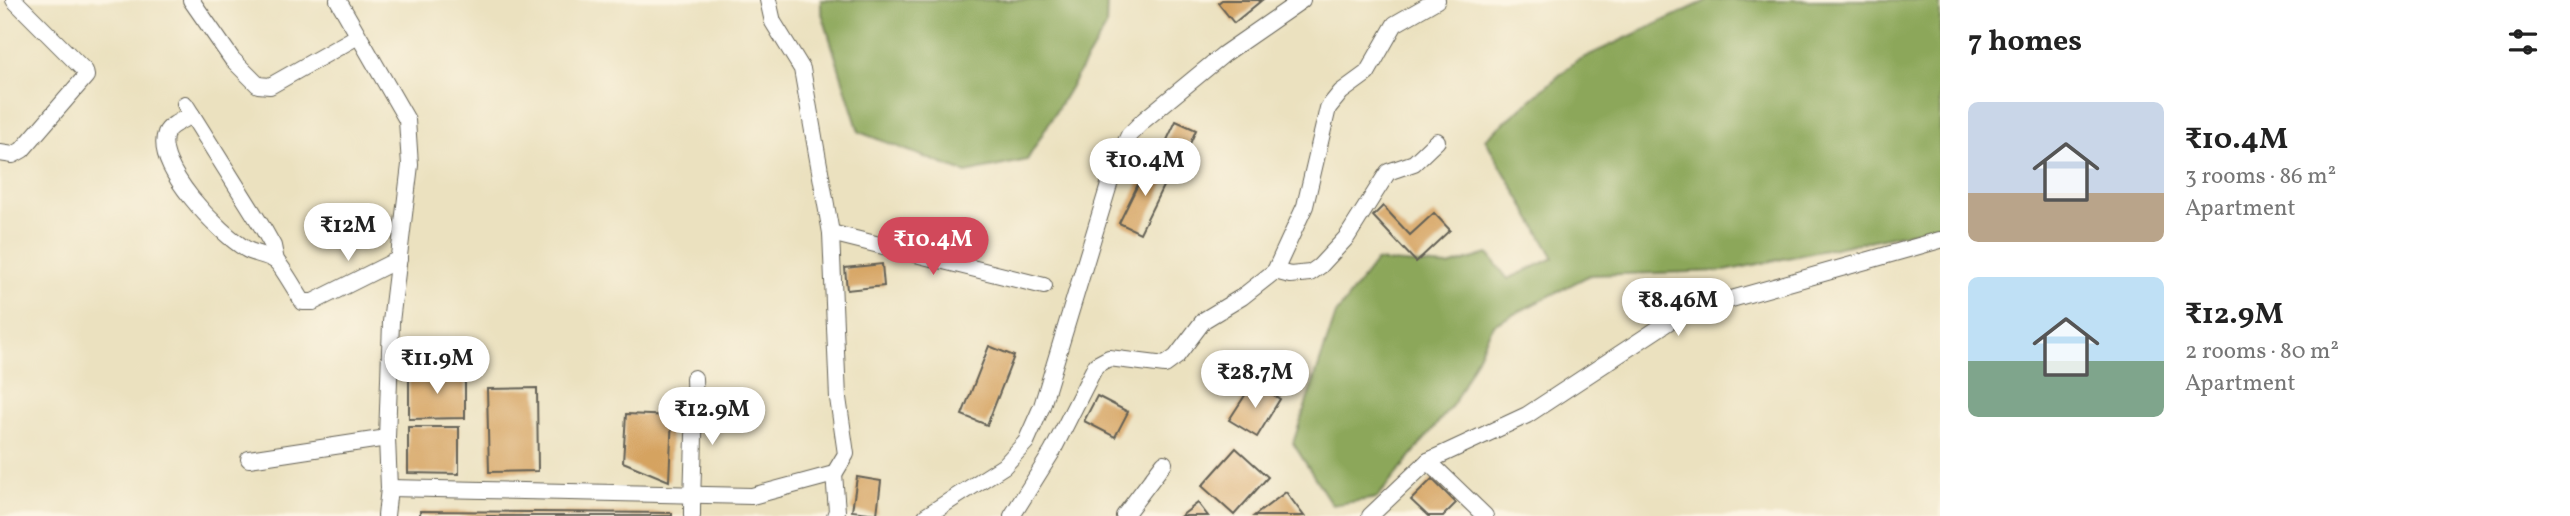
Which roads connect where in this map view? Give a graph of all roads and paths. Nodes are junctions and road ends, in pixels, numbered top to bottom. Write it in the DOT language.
graph roads {
  1 [pos="14,0"];
  2 [pos="191,0"];
  3 [pos="338,0"];
  4 [pos="768,0"];
  5 [pos="1302,0"];
  6 [pos="1437,0"];
  7 [pos="358,36"];
  8 [pos="1437,141"];
  9 [pos="0,153"];
  10 [pos="831,233"];
  11 [pos="1940,240"];
  12 [pos="399,259"];
  13 [pos="276,261"];
  14 [pos="1275,271"];
  15 [pos="1044,286"];
  16 [pos="694,378"];
  17 [pos="387,438"];
  18 [pos="249,459"];
  19 [pos="1429,461"];
  20 [pos="1164,463"];
  21 [pos="834,474"];
  22 [pos="389,488"];
  23 [pos="692,495"];
  24 [pos="386,516"];
  25 [pos="692,516"];
  26 [pos="835,516"];
  27 [pos="926,516"];
  28 [pos="1012,516"];
  29 [pos="1124,516"];
  30 [pos="1370,516"];
  31 [pos="1485,516"];
  1 -- 9 [label="street"];
  2 -- 7 [label="street"];
  3 -- 7 [label="street"];
  4 -- 10 [label="street"];
  5 -- 27 [label="street"];
  6 -- 14 [label="street"];
  7 -- 12 [label="street"];
  8 -- 14 [label="street"];
  10 -- 15 [label="street"];
  10 -- 21 [label="street"];
  11 -- 19 [label="street"];
  12 -- 13 [label="street"];
  12 -- 17 [label="street"];
  13 -- 13 [label="street"];
  14 -- 28 [label="street"];
  16 -- 23 [label="street"];
  17 -- 18 [label="street"];
  17 -- 22 [label="street"];
  19 -- 30 [label="street"];
  19 -- 31 [label="street"];
  20 -- 29 [label="street"];
  21 -- 23 [label="street"];
  21 -- 26 [label="street"];
  22 -- 23 [label="street"];
  22 -- 24 [label="street"];
  23 -- 25 [label="street"];
}
